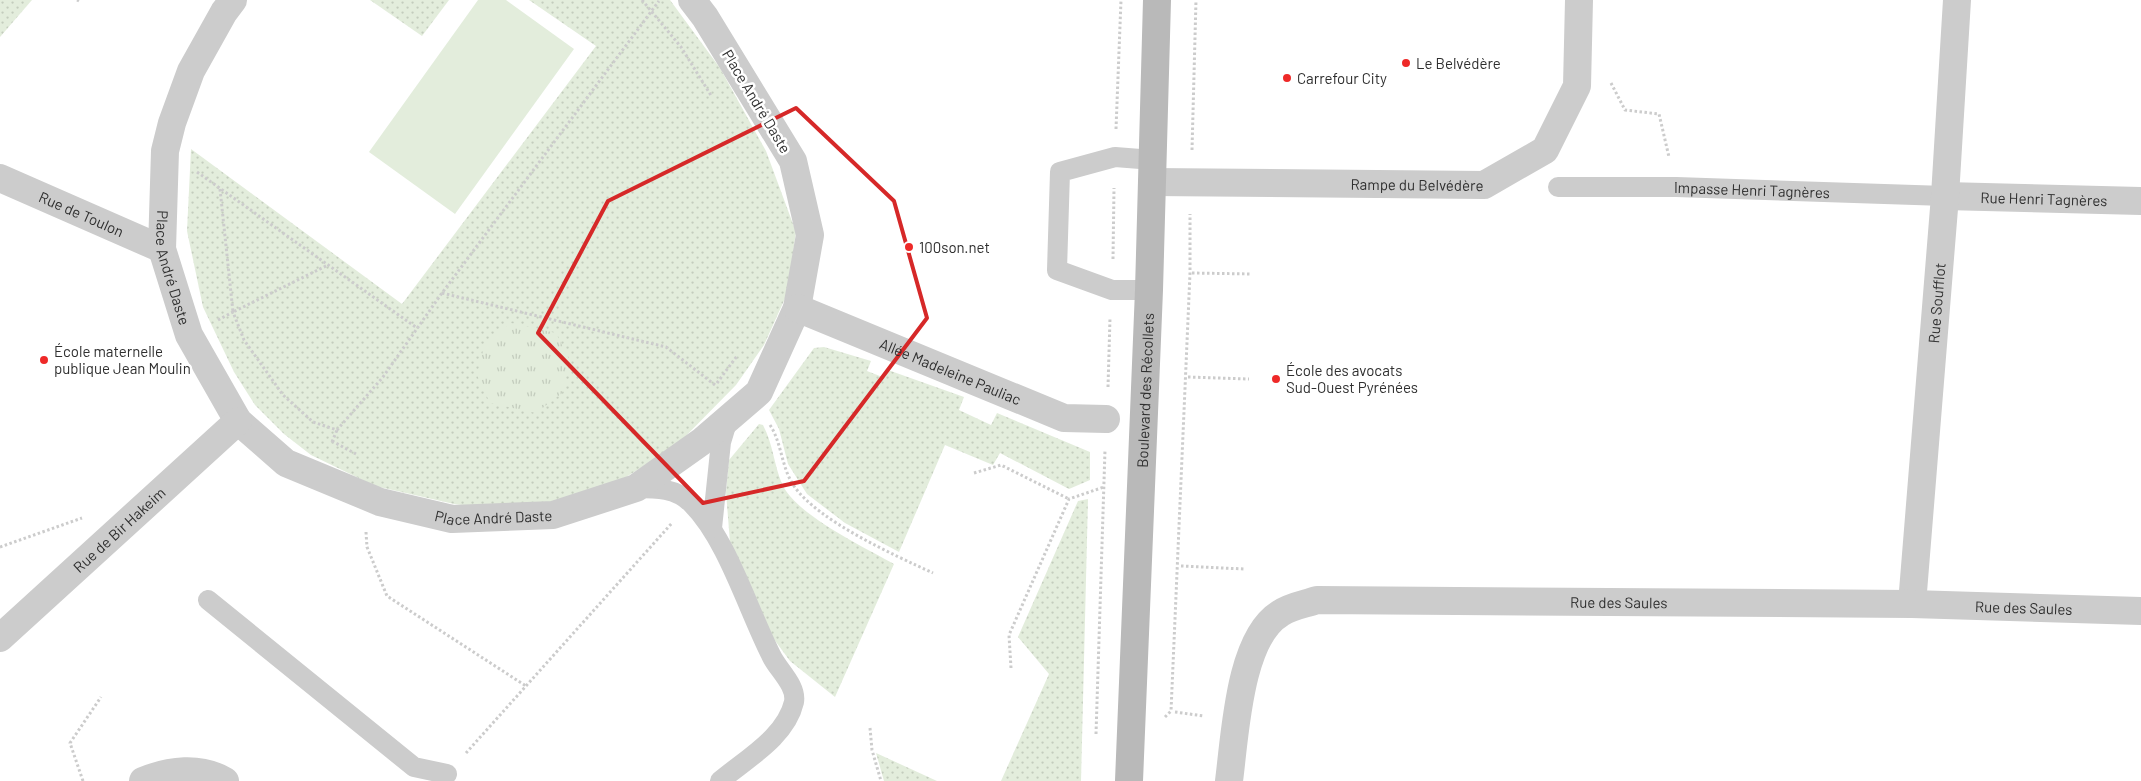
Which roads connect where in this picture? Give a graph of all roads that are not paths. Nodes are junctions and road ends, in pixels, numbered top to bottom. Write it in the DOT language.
graph roads {
  1 [pos="233,0"];
  2 [pos="692,0"];
  3 [pos="1157,0"];
  4 [pos="1579,0"];
  5 [pos="1957,0"];
  6 [pos="1152,171"];
  7 [pos="0,178"];
  8 [pos="1558,187"];
  9 [pos="1946,196"];
  10 [pos="2141,201"];
  11 [pos="162,249"];
  12 [pos="1149,290"];
  13 [pos="797,308"];
  14 [pos="728,418"];
  15 [pos="1106,419"];
  16 [pos="238,422"];
  17 [pos="636,488"];
  18 [pos="712,528"];
  19 [pos="208,600"];
  20 [pos="1912,604"];
  21 [pos="2141,611"];
  22 [pos="0,638"];
  23 [pos="447,774"];
  24 [pos="143,781"];
  25 [pos="225,781"];
  26 [pos="720,781"];
  27 [pos="1129,781"];
  28 [pos="1229,781"];
  1 -- 11 [label="street, Place André Daste"];
  2 -- 13 [label="street, Place André Daste"];
  3 -- 6 [label="main road, Boulevard des Récollets"];
  4 -- 6 [label="street, Rampe du Belvédère"];
  5 -- 9 [label="street, Rue Soufflot"];
  6 -- 12 [label="main road, Boulevard des Récollets"];
  6 -- 12 [label="lane"];
  7 -- 11 [label="street, Rue de Toulon"];
  8 -- 9 [label="lane, Impasse Henri Tagnères"];
  9 -- 10 [label="street, Rue Henri Tagnères"];
  9 -- 20 [label="street, Rue Soufflot"];
  11 -- 16 [label="street, Place André Daste"];
  12 -- 27 [label="main road, Boulevard des Récollets"];
  13 -- 14 [label="street, Place André Daste"];
  13 -- 15 [label="street, Allée Madeleine Pauliac"];
  14 -- 17 [label="street, Place André Daste"];
  14 -- 18 [label="lane"];
  16 -- 17 [label="street, Place André Daste"];
  16 -- 22 [label="street, Rue de Bir Hakeim"];
  17 -- 18 [label="lane"];
  18 -- 26 [label="lane"];
  19 -- 23 [label="lane"];
  20 -- 21 [label="street, Rue des Saules"];
  20 -- 28 [label="street, Rue des Saules"];
  24 -- 25 [label="street"];
}
